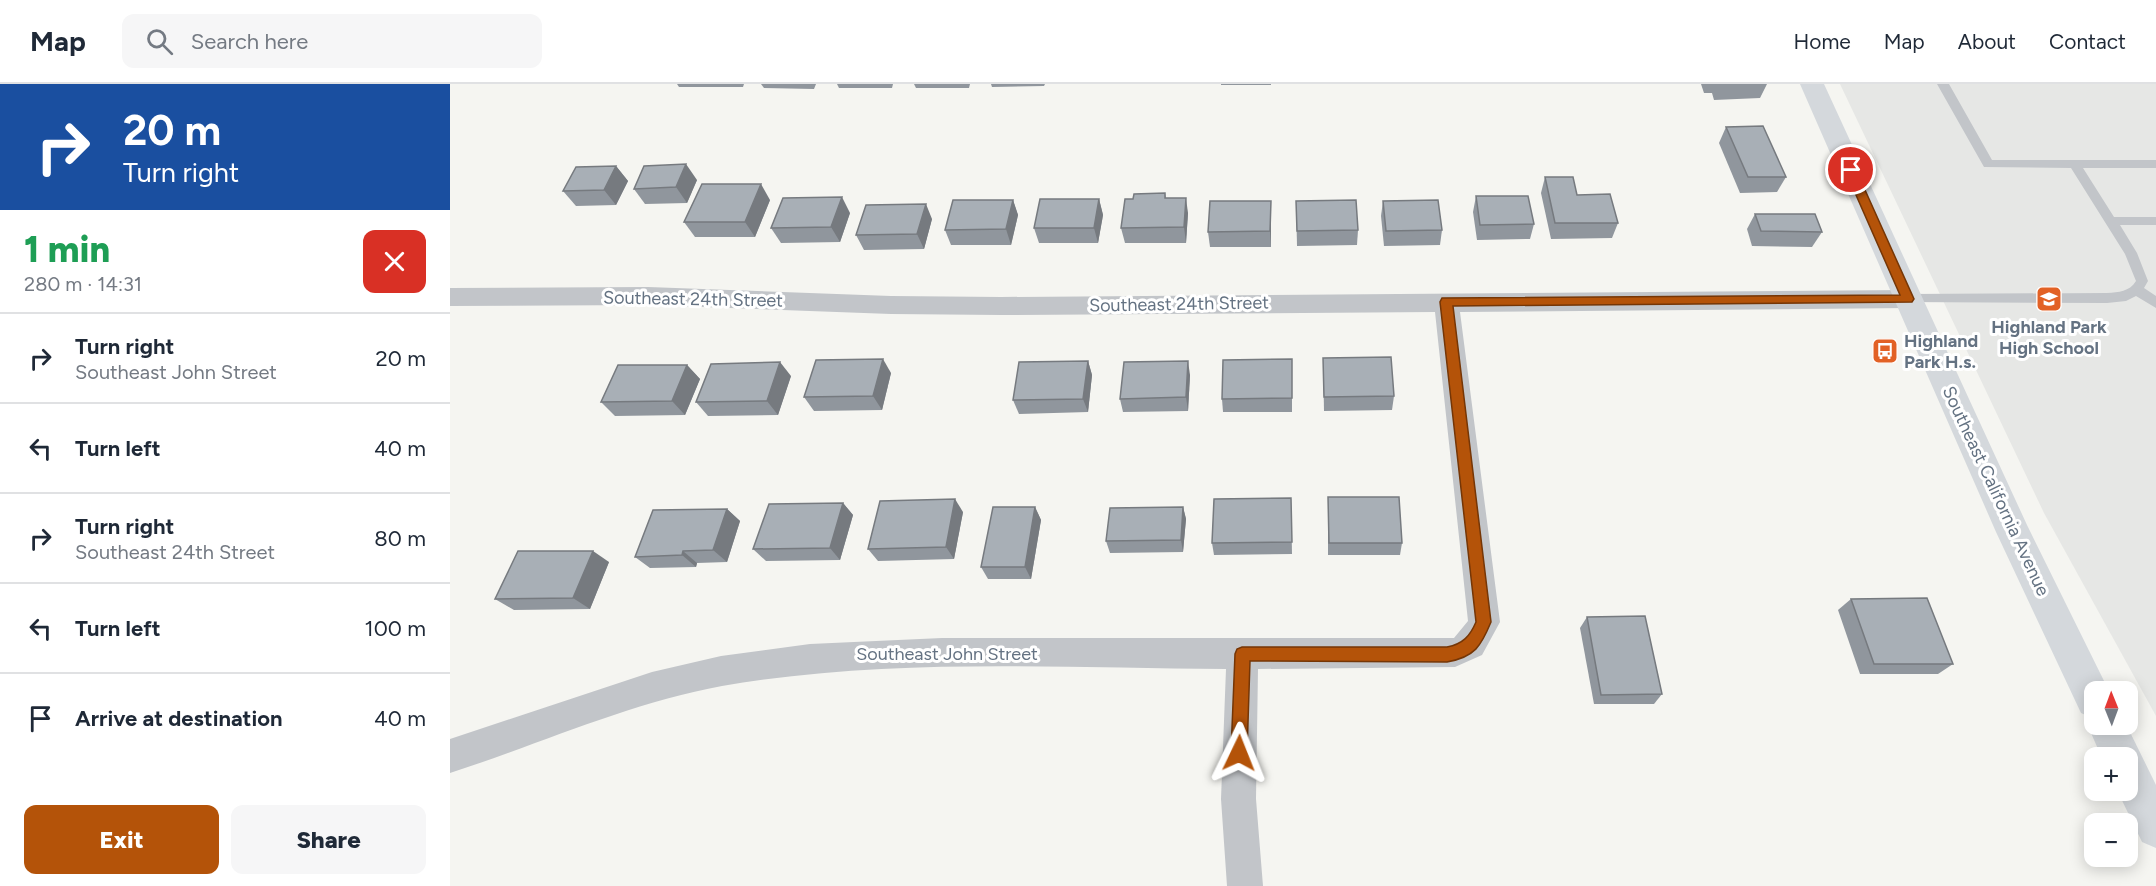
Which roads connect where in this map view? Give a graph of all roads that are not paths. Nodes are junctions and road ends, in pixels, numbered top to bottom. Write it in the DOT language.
graph roads {
  1 [pos="1812,84"];
  2 [pos="1943,84"];
  3 [pos="2074,164"];
  4 [pos="2156,164"];
  5 [pos="2111,221"];
  6 [pos="2156,221"];
  7 [pos="2137,290"];
  8 [pos="450,297"];
  9 [pos="1908,299"];
  10 [pos="1446,302"];
  11 [pos="2156,303"];
  12 [pos="1242,654"];
  13 [pos="2085,681"];
  14 [pos="450,756"];
  15 [pos="2138,791"];
  16 [pos="2156,828"];
  17 [pos="1245,886"];
  1 -- 9 [label="main road, Southeast California Avenue"];
  2 -- 3 [label="lane"];
  3 -- 4 [label="lane"];
  3 -- 5 [label="lane"];
  5 -- 6 [label="lane"];
  5 -- 7 [label="lane"];
  7 -- 9 [label="lane"];
  7 -- 11 [label="lane"];
  8 -- 10 [label="street, Southeast 24th Street"];
  9 -- 10 [label="street, Southeast 24th Street"];
  9 -- 13 [label="main road, Southeast California Avenue"];
  10 -- 12 [label="street, Southeast John Street"];
  12 -- 14 [label="street, Southeast John Street"];
  12 -- 17 [label="street"];
  15 -- 16 [label="main road"];
}
